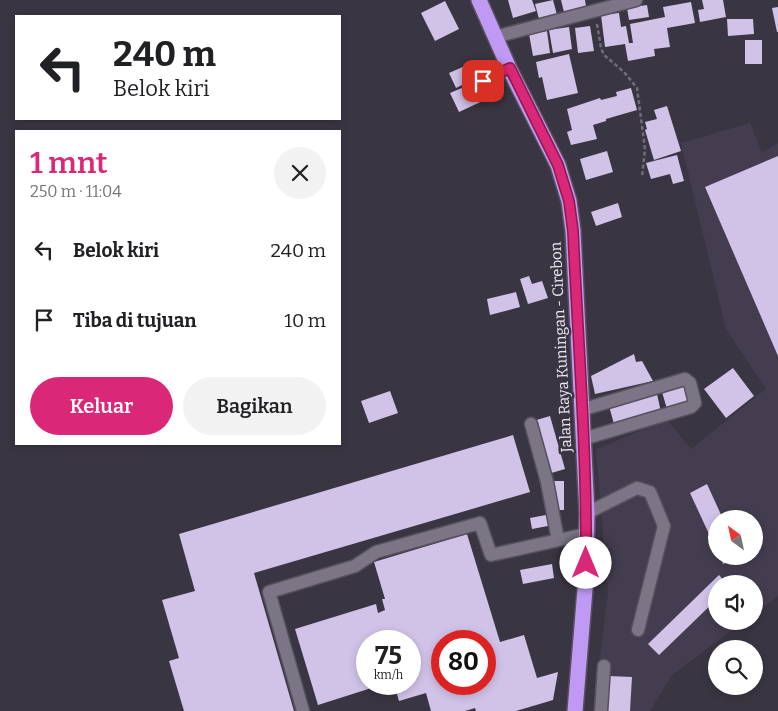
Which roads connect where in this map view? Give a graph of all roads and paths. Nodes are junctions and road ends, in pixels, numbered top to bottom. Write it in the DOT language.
graph roads {
  1 [pos="479,0"];
  2 [pos="636,0"];
  3 [pos="595,10"];
  4 [pos="495,37"];
  5 [pos="510,68"];
  6 [pos="469,87"];
  7 [pos="642,177"];
  8 [pos="581,410"];
  9 [pos="530,424"];
  10 [pos="583,439"];
  11 [pos="586,513"];
  12 [pos="586,534"];
  13 [pos="558,540"];
  14 [pos="638,630"];
  15 [pos="604,666"];
  16 [pos="303,711"];
  17 [pos="574,711"];
  18 [pos="601,711"];
  1 -- 4 [label="highway, Jalan Raya Kuningan - Cirebon"];
  2 -- 3 [label="street"];
  3 -- 4 [label="street"];
  3 -- 7 [label="path"];
  4 -- 5 [label="highway, Jalan Raya Kuningan - Cirebon"];
  5 -- 6 [label="street"];
  5 -- 8 [label="highway, Jalan Raya Kuningan - Cirebon"];
  8 -- 10 [label="highway, Jalan Raya Kuningan - Cirebon"];
  8 -- 10 [label="street"];
  9 -- 13 [label="street"];
  10 -- 11 [label="highway, Jalan Raya Kuningan - Cirebon"];
  11 -- 12 [label="highway, Jalan Raya Kuningan - Cirebon"];
  11 -- 14 [label="street"];
  12 -- 13 [label="street"];
  12 -- 17 [label="highway, Jalan Raya Kuningan - Cirebon"];
  13 -- 16 [label="street"];
  15 -- 18 [label="street"];
}
